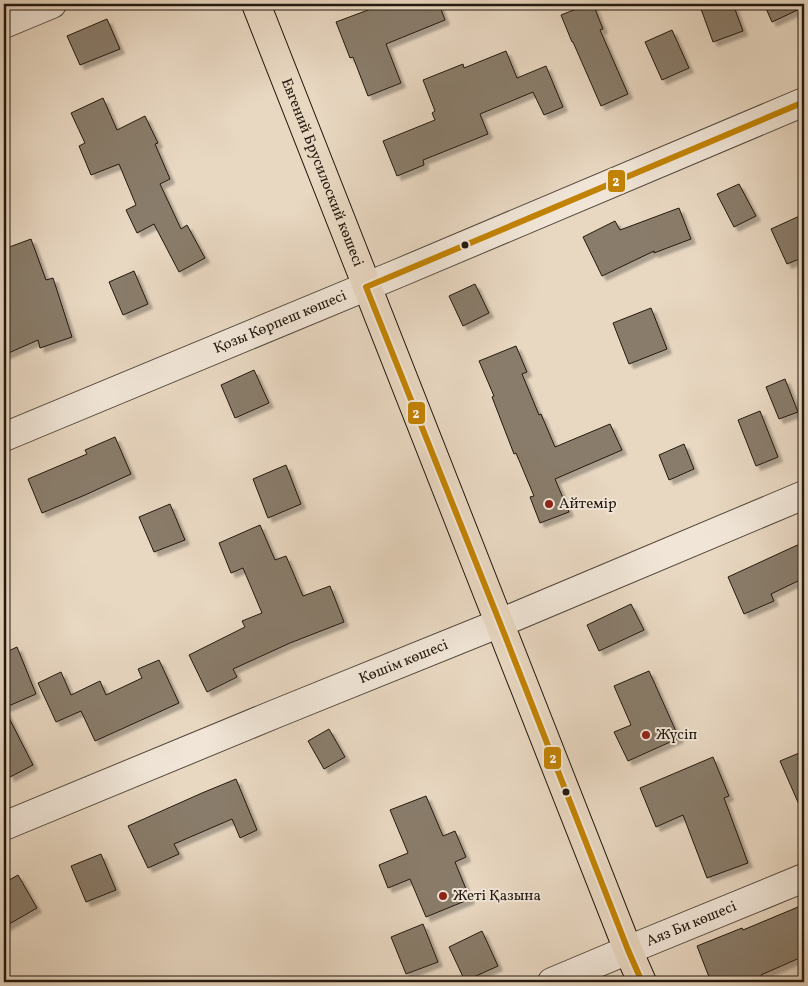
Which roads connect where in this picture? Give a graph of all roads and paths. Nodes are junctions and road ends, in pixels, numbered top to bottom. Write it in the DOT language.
graph roads {
  1 [pos="52,4"];
  2 [pos="256,4"];
  3 [pos="4,24"];
  4 [pos="804,102"];
  5 [pos="366,287"];
  6 [pos="4,437"];
  7 [pos="804,494"];
  8 [pos="500,623"];
  9 [pos="4,826"];
  10 [pos="804,878"];
  11 [pos="628,950"];
  12 [pos="552,982"];
  13 [pos="642,982"];
  1 -- 3 [label="street"];
  2 -- 5 [label="main road, Евгений Брусилоский көшесі"];
  4 -- 5 [label="street, Қозы Көрпеш көшесі"];
  5 -- 6 [label="street, Қозы Көрпеш көшесі"];
  5 -- 8 [label="main road, Евгений Брусилоский көшесі"];
  7 -- 8 [label="street, Көшім көшесі"];
  8 -- 9 [label="street, Көшім көшесі"];
  8 -- 11 [label="main road, Евгений Брусилоский көшесі"];
  10 -- 11 [label="street, Аяз Би көшесі"];
  11 -- 12 [label="street, Аяз Би көшесі"];
  11 -- 13 [label="main road, Евгений Брусилоский көшесі"];
}
